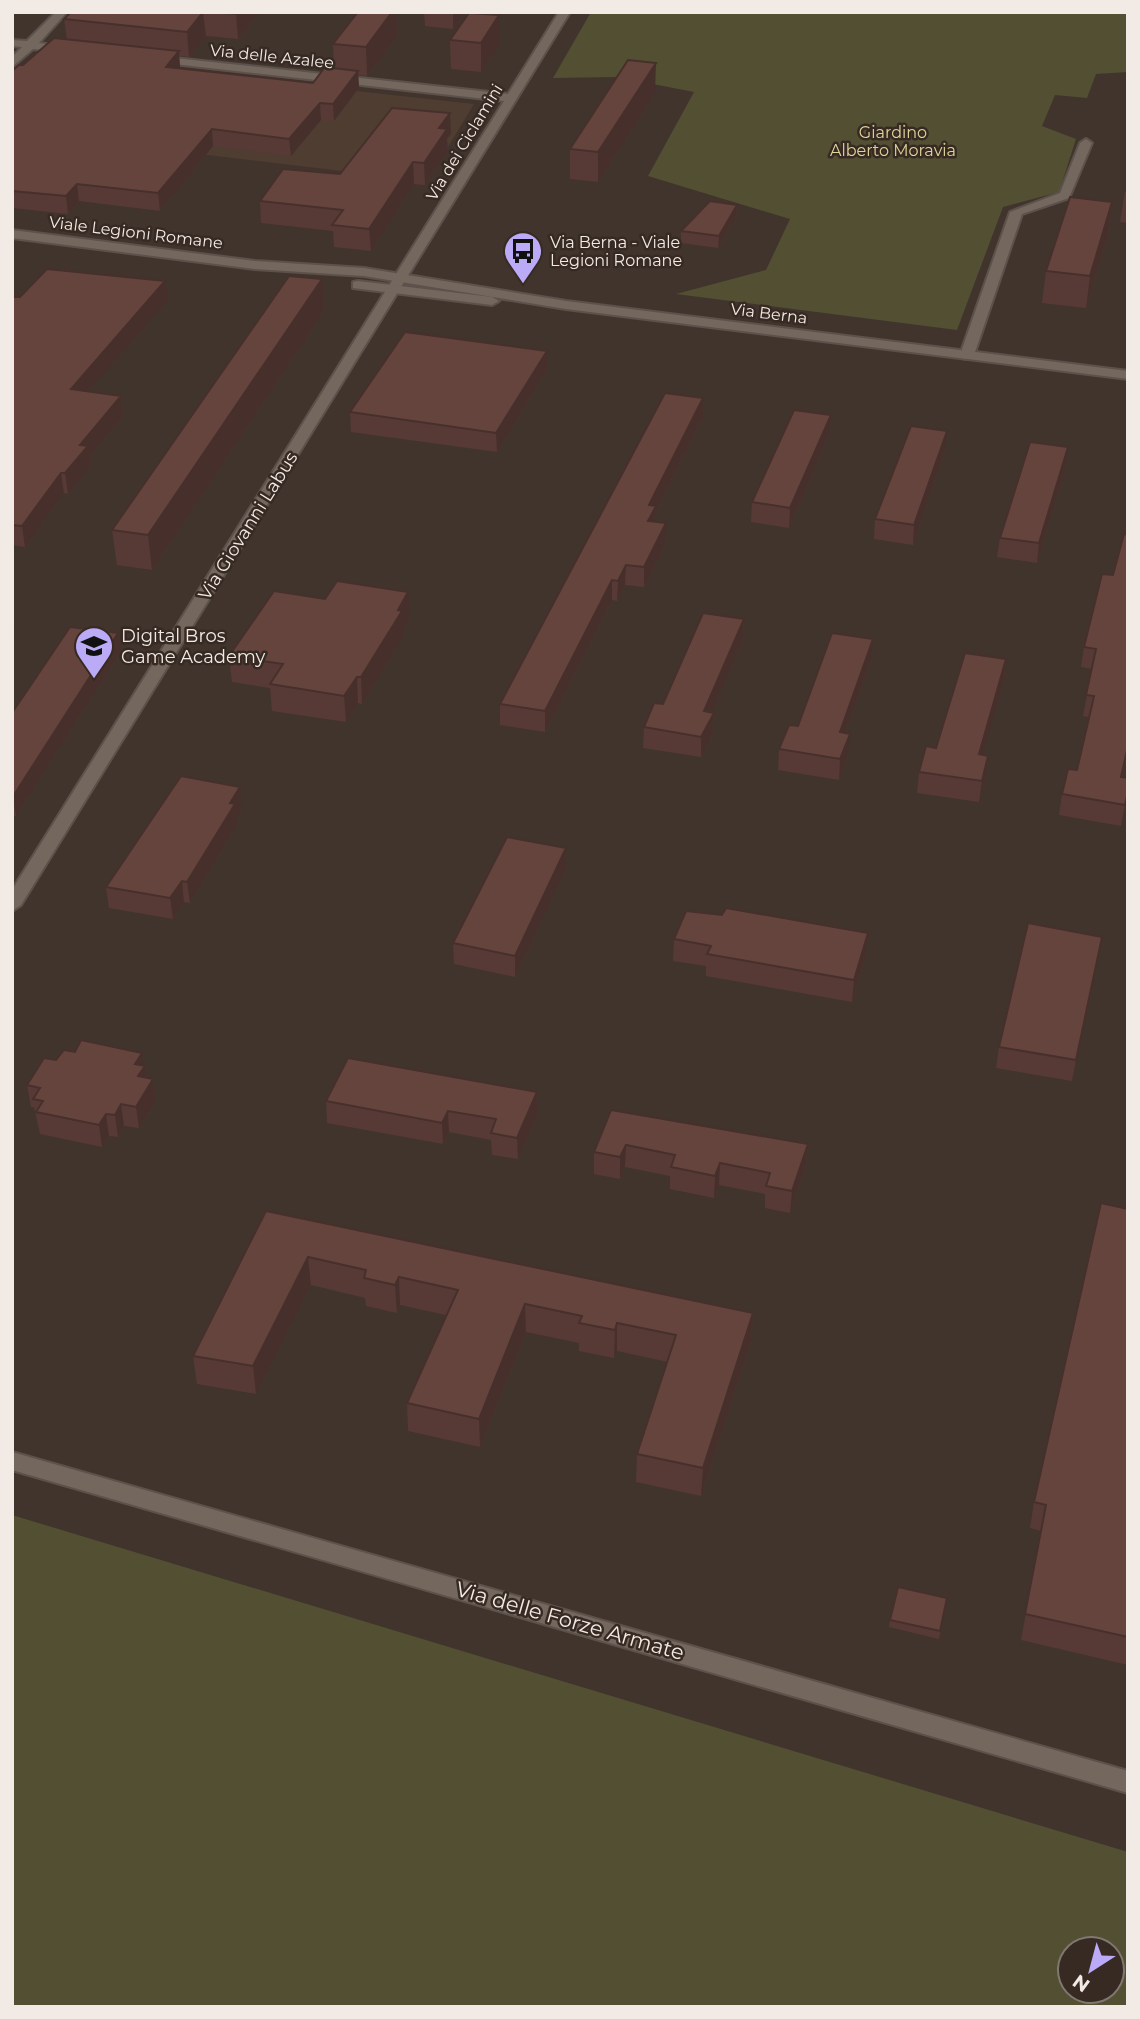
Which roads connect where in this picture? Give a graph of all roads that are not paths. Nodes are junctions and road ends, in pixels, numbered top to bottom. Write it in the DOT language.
graph roads {
  1 [pos="62,12"];
  2 [pos="565,12"];
  3 [pos="12,43"];
  4 [pos="30,45"];
  5 [pos="85,51"];
  6 [pos="141,58"];
  7 [pos="12,64"];
  8 [pos="510,98"];
  9 [pos="1086,143"];
  10 [pos="12,234"];
  11 [pos="398,284"];
  12 [pos="967,355"];
  13 [pos="1128,375"];
  14 [pos="12,905"];
  15 [pos="12,1461"];
  16 [pos="1128,1782"];
  1 -- 4 [label="street"];
  2 -- 8 [label="street, Via dei Ciclamini"];
  3 -- 4 [label="street"];
  4 -- 5 [label="street"];
  4 -- 7 [label="street"];
  6 -- 8 [label="street, Via delle Azalee"];
  8 -- 11 [label="street, Via dei Ciclamini"];
  9 -- 12 [label="street"];
  10 -- 11 [label="street, Viale Legioni Romane"];
  11 -- 12 [label="street, Via Berna"];
  11 -- 14 [label="street, Via Giovanni Labus"];
  12 -- 13 [label="street, Via Berna"];
  15 -- 16 [label="street, Via delle Forze Armate"];
}
